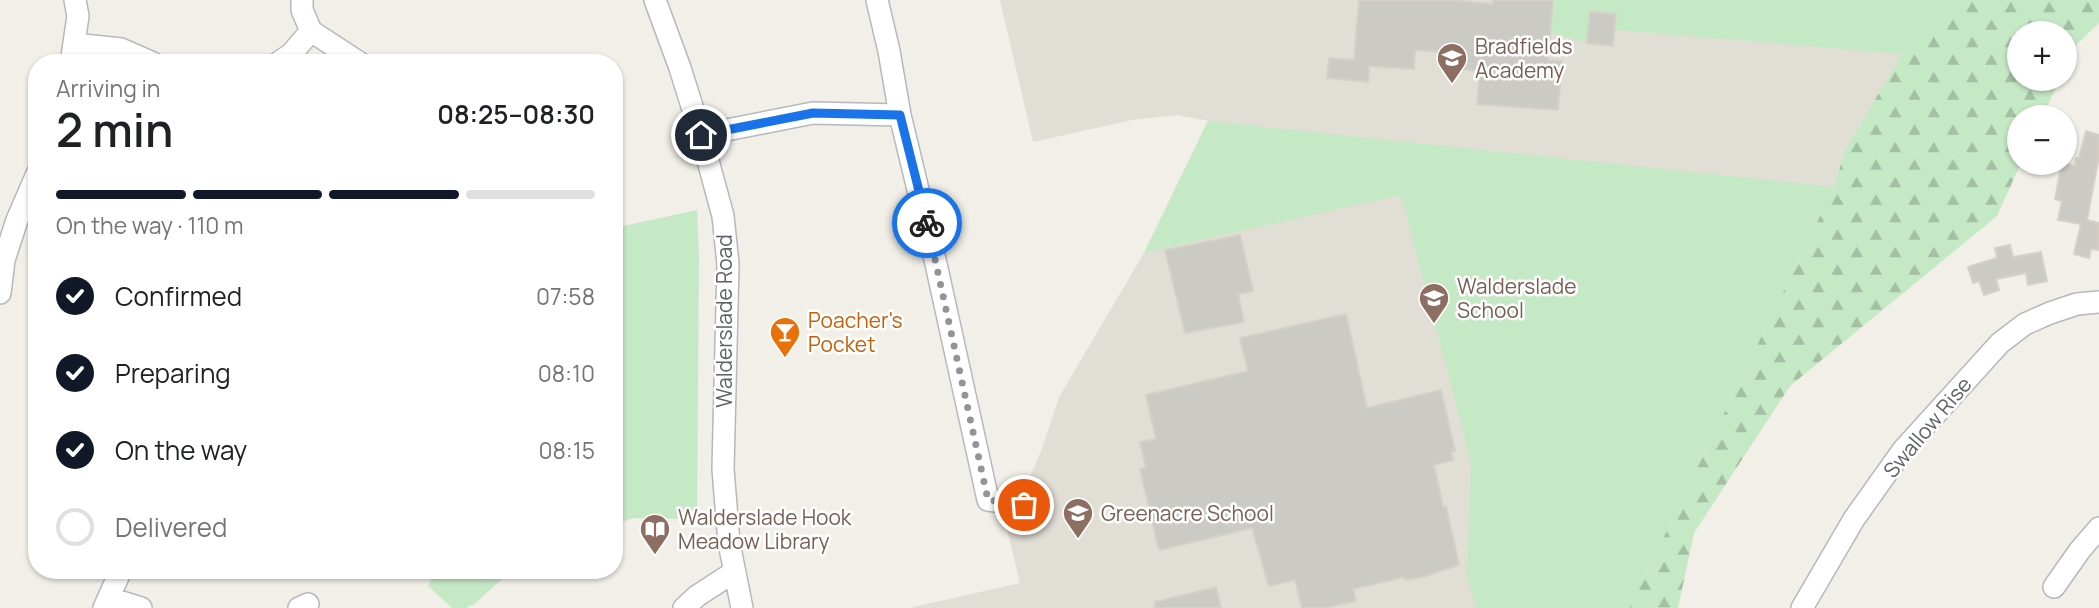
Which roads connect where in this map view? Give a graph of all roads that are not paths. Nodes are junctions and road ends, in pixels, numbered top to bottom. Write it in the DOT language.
graph roads {
  1 [pos="75,0"];
  2 [pos="302,0"];
  3 [pos="655,0"];
  4 [pos="877,0"];
  5 [pos="311,31"];
  6 [pos="72,53"];
  7 [pos="132,54"];
  8 [pos="291,54"];
  9 [pos="346,54"];
  10 [pos="900,115"];
  11 [pos="701,135"];
  12 [pos="28,187"];
  13 [pos="8,217"];
  14 [pos="0,293"];
  15 [pos="2099,302"];
  16 [pos="1024,505"];
  17 [pos="2099,528"];
  18 [pos="734,572"];
  19 [pos="117,579"];
  20 [pos="2054,587"];
  21 [pos="107,603"];
  22 [pos="141,608"];
  23 [pos="684,608"];
  24 [pos="742,608"];
  25 [pos="1802,608"];
  1 -- 6 [label="street"];
  2 -- 5 [label="street"];
  3 -- 11 [label="street, Walderslade Road"];
  4 -- 10 [label="street"];
  5 -- 8 [label="street"];
  5 -- 9 [label="street"];
  6 -- 7 [label="street"];
  10 -- 11 [label="street"];
  10 -- 16 [label="street"];
  11 -- 18 [label="street, Walderslade Road"];
  12 -- 13 [label="street"];
  13 -- 14 [label="street"];
  15 -- 25 [label="street, Swallow Rise"];
  17 -- 20 [label="street"];
  18 -- 23 [label="street"];
  18 -- 24 [label="street, Walderslade Road"];
  19 -- 21 [label="street"];
  21 -- 22 [label="street"];
}
